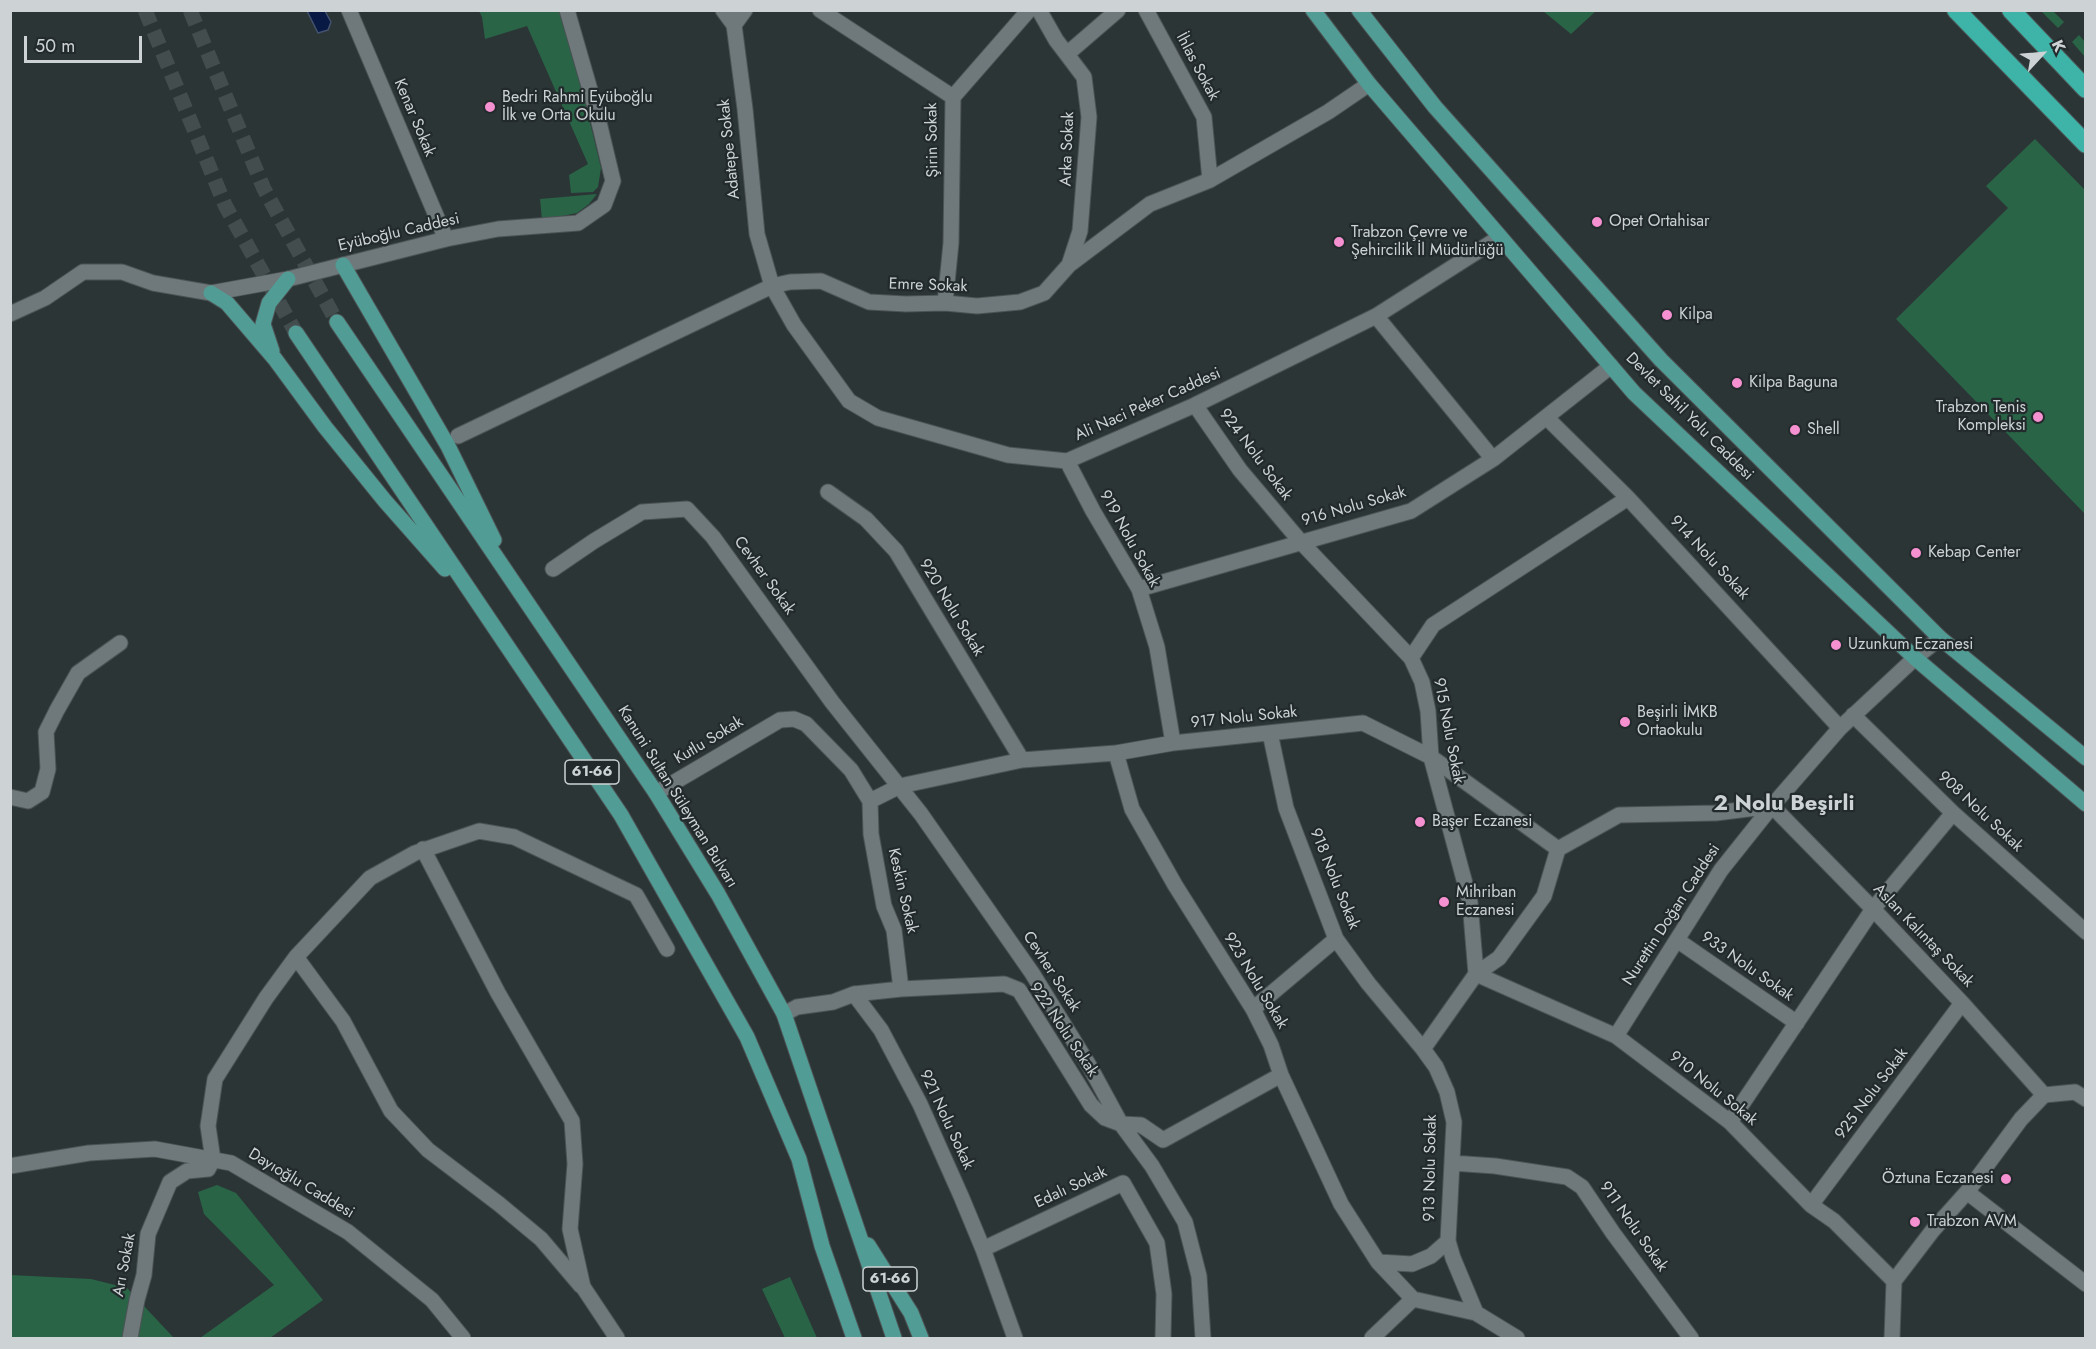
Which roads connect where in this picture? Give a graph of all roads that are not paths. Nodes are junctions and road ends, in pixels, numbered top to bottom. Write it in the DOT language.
graph roads {
  1 [pos="349,10"];
  2 [pos="567,10"];
  3 [pos="723,10"];
  4 [pos="745,10"];
  5 [pos="820,10"];
  6 [pos="1029,10"];
  7 [pos="1039,10"];
  8 [pos="1118,10"];
  9 [pos="1146,10"];
  10 [pos="1313,10"];
  11 [pos="1359,10"];
  12 [pos="1948,10"];
  13 [pos="1956,10"];
  14 [pos="2011,10"];
  15 [pos="2015,10"];
  16 [pos="734,25"];
  17 [pos="2048,49"];
  18 [pos="1066,54"];
  19 [pos="2020,77"];
  20 [pos="1369,84"];
  21 [pos="2085,88"];
  22 [pos="953,98"];
  23 [pos="2085,144"];
  24 [pos="1210,180"];
  25 [pos="1500,237"];
  26 [pos="446,239"];
  27 [pos="343,265"];
  28 [pos="1069,265"];
  29 [pos="288,279"];
  30 [pos="772,286"];
  31 [pos="211,293"];
  32 [pos="945,303"];
  33 [pos="10,314"];
  34 [pos="1376,316"];
  35 [pos="337,322"];
  36 [pos="296,333"];
  37 [pos="274,359"];
  38 [pos="1611,366"];
  39 [pos="1195,405"];
  40 [pos="1546,417"];
  41 [pos="458,436"];
  42 [pos="1494,459"];
  43 [pos="1067,461"];
  44 [pos="828,492"];
  45 [pos="1628,498"];
  46 [pos="1300,542"];
  47 [pos="553,569"];
  48 [pos="1139,589"];
  49 [pos="519,591"];
  50 [pos="482,610"];
  51 [pos="1940,638"];
  52 [pos="120,643"];
  53 [pos="1411,658"];
  54 [pos="1915,658"];
  55 [pos="1853,715"];
  56 [pos="1840,728"];
  57 [pos="1270,733"];
  58 [pos="1173,743"];
  59 [pos="1116,753"];
  60 [pos="1431,757"];
  61 [pos="2085,758"];
  62 [pos="1022,760"];
  63 [pos="900,786"];
  64 [pos="656,793"];
  65 [pos="10,797"];
  66 [pos="870,801"];
  67 [pos="2085,804"];
  68 [pos="1772,806"];
  69 [pos="1953,813"];
  70 [pos="423,849"];
  71 [pos="1558,849"];
  72 [pos="1874,909"];
  73 [pos="2085,932"];
  74 [pos="1336,939"];
  75 [pos="1677,940"];
  76 [pos="667,949"];
  77 [pos="296,957"];
  78 [pos="1476,974"];
  79 [pos="901,988"];
  80 [pos="855,994"];
  81 [pos="1962,1003"];
  82 [pos="1253,1010"];
  83 [pos="784,1014"];
  84 [pos="1797,1023"];
  85 [pos="1616,1036"];
  86 [pos="1423,1049"];
  87 [pos="1281,1075"];
  88 [pos="2044,1095"];
  89 [pos="2085,1099"];
  90 [pos="1730,1122"];
  91 [pos="1120,1124"];
  92 [pos="213,1160"];
  93 [pos="1452,1163"];
  94 [pos="10,1166"];
  95 [pos="1967,1192"];
  96 [pos="1811,1205"];
  97 [pos="854,1223"];
  98 [pos="1448,1241"];
  99 [pos="822,1246"];
  100 [pos="983,1249"];
  101 [pos="1378,1262"];
  102 [pos="2083,1278"];
  103 [pos="1894,1281"];
  104 [pos="583,1287"];
  105 [pos="1413,1299"];
  106 [pos="1476,1314"];
  107 [pos="130,1338"];
  108 [pos="463,1338"];
  109 [pos="617,1338"];
  110 [pos="843,1338"];
  111 [pos="854,1338"];
  112 [pos="894,1338"];
  113 [pos="921,1338"];
  114 [pos="1015,1338"];
  115 [pos="1163,1338"];
  116 [pos="1203,1338"];
  117 [pos="1372,1338"];
  118 [pos="1517,1338"];
  119 [pos="1691,1338"];
  120 [pos="1892,1338"];
  1 -- 26 [label="street, Kenar Sokak"];
  2 -- 26 [label="street, Eyüboğlu Caddesi"];
  3 -- 16 [label="street, Adatepe Sokak"];
  4 -- 16 [label="street"];
  5 -- 22 [label="street, Şirin Sokak"];
  6 -- 22 [label="street"];
  7 -- 18 [label="street, Arka Sokak"];
  8 -- 18 [label="street"];
  9 -- 24 [label="street, İhlas Sokak"];
  10 -- 20 [label="main road, Devlet Sahil Yolu Caddesi"];
  11 -- 51 [label="main road, Devlet Sahil Yolu Caddesi"];
  12 -- 19 [label="highway"];
  13 -- 19 [label="highway"];
  14 -- 17 [label="highway"];
  15 -- 17 [label="highway"];
  16 -- 30 [label="street, Adatepe Sokak"];
  17 -- 21 [label="highway"];
  18 -- 28 [label="street, Arka Sokak"];
  19 -- 23 [label="highway"];
  20 -- 24 [label="street, Emre Sokak"];
  20 -- 25 [label="main road, Devlet Sahil Yolu Caddesi"];
  22 -- 32 [label="street, Şirin Sokak"];
  24 -- 28 [label="street, Emre Sokak"];
  25 -- 34 [label="street, Ali Naci Peker Caddesi"];
  25 -- 38 [label="main road, Devlet Sahil Yolu Caddesi"];
  26 -- 27 [label="street, Eyüboğlu Caddesi"];
  27 -- 29 [label="street, Eyüboğlu Caddesi"];
  27 -- 49 [label="main road, 61-66"];
  28 -- 32 [label="street, Emre Sokak"];
  29 -- 31 [label="street, Eyüboğlu Caddesi"];
  29 -- 37 [label="main road, 61-66"];
  30 -- 32 [label="street, Emre Sokak"];
  30 -- 41 [label="street, Emre Sokak"];
  30 -- 43 [label="street, Ali Naci Peker Caddesi"];
  31 -- 33 [label="street, Eyüboğlu Caddesi"];
  31 -- 37 [label="main road, 61-66"];
  34 -- 39 [label="street, Ali Naci Peker Caddesi"];
  34 -- 42 [label="street"];
  35 -- 49 [label="main road, Kanuni Sultan Süleyman Bulvarı / 61-66"];
  36 -- 50 [label="main road, 61-66"];
  37 -- 50 [label="main road, 61-66"];
  38 -- 40 [label="street, 916 Nolu Sokak"];
  38 -- 54 [label="main road, Devlet Sahil Yolu Caddesi"];
  39 -- 43 [label="street, Ali Naci Peker Caddesi"];
  39 -- 46 [label="street, 924 Nolu Sokak"];
  40 -- 42 [label="street, 916 Nolu Sokak"];
  40 -- 45 [label="street, 914 Nolu Sokak"];
  42 -- 46 [label="street, 916 Nolu Sokak"];
  43 -- 48 [label="street, 919 Nolu Sokak"];
  44 -- 62 [label="street, 920 Nolu Sokak"];
  45 -- 53 [label="street"];
  45 -- 56 [label="street, 914 Nolu Sokak"];
  46 -- 48 [label="street, 916 Nolu Sokak"];
  46 -- 53 [label="street, 924 Nolu Sokak"];
  47 -- 63 [label="street, Cevher Sokak"];
  48 -- 58 [label="street, 919 Nolu Sokak"];
  49 -- 64 [label="main road, Kanuni Sultan Süleyman Bulvarı / 61-66"];
  50 -- 99 [label="main road, 61-66"];
  51 -- 54 [label="street, Nurettin Doğan Caddesi"];
  51 -- 61 [label="main road, Devlet Sahil Yolu Caddesi"];
  52 -- 65 [label="street"];
  53 -- 60 [label="street, 915 Nolu Sokak"];
  54 -- 55 [label="street, Nurettin Doğan Caddesi"];
  54 -- 67 [label="main road, Devlet Sahil Yolu Caddesi"];
  55 -- 56 [label="street, Nurettin Doğan Caddesi"];
  55 -- 69 [label="street, 908 Nolu Sokak"];
  56 -- 68 [label="street, Nurettin Doğan Caddesi"];
  57 -- 58 [label="street, 917 Nolu Sokak"];
  57 -- 60 [label="street, 917 Nolu Sokak"];
  57 -- 74 [label="street, 918 Nolu Sokak"];
  58 -- 59 [label="street, 917 Nolu Sokak"];
  59 -- 62 [label="street, 917 Nolu Sokak"];
  59 -- 82 [label="street, 923 Nolu Sokak"];
  60 -- 71 [label="street, 917 Nolu Sokak"];
  60 -- 78 [label="street, 915 Nolu Sokak"];
  62 -- 63 [label="street, 917 Nolu Sokak"];
  63 -- 66 [label="street"];
  63 -- 91 [label="street, Cevher Sokak"];
  64 -- 66 [label="street, Kutlu Sokak"];
  64 -- 83 [label="main road, Kanuni Sultan Süleyman Bulvarı / 61-66"];
  66 -- 79 [label="street, Keskin Sokak"];
  68 -- 71 [label="street"];
  68 -- 72 [label="street, Aslan Kalıntaş Sokak"];
  68 -- 75 [label="street, Nurettin Doğan Caddesi"];
  69 -- 72 [label="street"];
  69 -- 73 [label="street, 908 Nolu Sokak"];
  70 -- 76 [label="street"];
  70 -- 77 [label="street"];
  70 -- 104 [label="street"];
  71 -- 78 [label="street"];
  72 -- 81 [label="street, Aslan Kalıntaş Sokak"];
  72 -- 84 [label="street"];
  74 -- 82 [label="street"];
  74 -- 86 [label="street, 918 Nolu Sokak"];
  75 -- 84 [label="street, 933 Nolu Sokak"];
  75 -- 85 [label="street, Nurettin Doğan Caddesi"];
  77 -- 92 [label="street"];
  77 -- 104 [label="street"];
  78 -- 85 [label="street, 910 Nolu Sokak"];
  78 -- 86 [label="street"];
  79 -- 80 [label="street, 922 Nolu Sokak"];
  79 -- 91 [label="street, 922 Nolu Sokak"];
  80 -- 83 [label="street"];
  80 -- 100 [label="street, 921 Nolu Sokak"];
  81 -- 88 [label="street, Aslan Kalıntaş Sokak"];
  81 -- 96 [label="street, 925 Nolu Sokak"];
  82 -- 87 [label="street, 923 Nolu Sokak"];
  83 -- 97 [label="main road, Kanuni Sultan Süleyman Bulvarı / 61-66"];
  84 -- 90 [label="street"];
  85 -- 90 [label="street, 910 Nolu Sokak"];
  86 -- 93 [label="street, 913 Nolu Sokak"];
  87 -- 91 [label="street"];
  87 -- 101 [label="street, 923 Nolu Sokak"];
  88 -- 89 [label="street"];
  88 -- 95 [label="street"];
  90 -- 96 [label="street, 910 Nolu Sokak"];
  91 -- 116 [label="street"];
  92 -- 94 [label="street, Dayıoğlu Caddesi"];
  92 -- 107 [label="street, Arı Sokak"];
  92 -- 108 [label="street, Dayıoğlu Caddesi"];
  93 -- 98 [label="street, 913 Nolu Sokak"];
  93 -- 119 [label="street, 911 Nolu Sokak"];
  95 -- 102 [label="street"];
  95 -- 103 [label="street"];
  96 -- 103 [label="street, 910 Nolu Sokak"];
  97 -- 112 [label="main road, Kanuni Sultan Süleyman Bulvarı / 61-66"];
  97 -- 113 [label="main road, 61-66"];
  98 -- 101 [label="street"];
  98 -- 106 [label="street, 913 Nolu Sokak"];
  99 -- 110 [label="main road, 61-66"];
  99 -- 111 [label="main road, 61-66"];
  100 -- 114 [label="street, 921 Nolu Sokak"];
  100 -- 115 [label="street, Edalı Sokak"];
  101 -- 105 [label="street, 923 Nolu Sokak"];
  103 -- 120 [label="street"];
  104 -- 109 [label="street"];
  105 -- 106 [label="street"];
  105 -- 117 [label="street"];
  106 -- 118 [label="street"];
}
